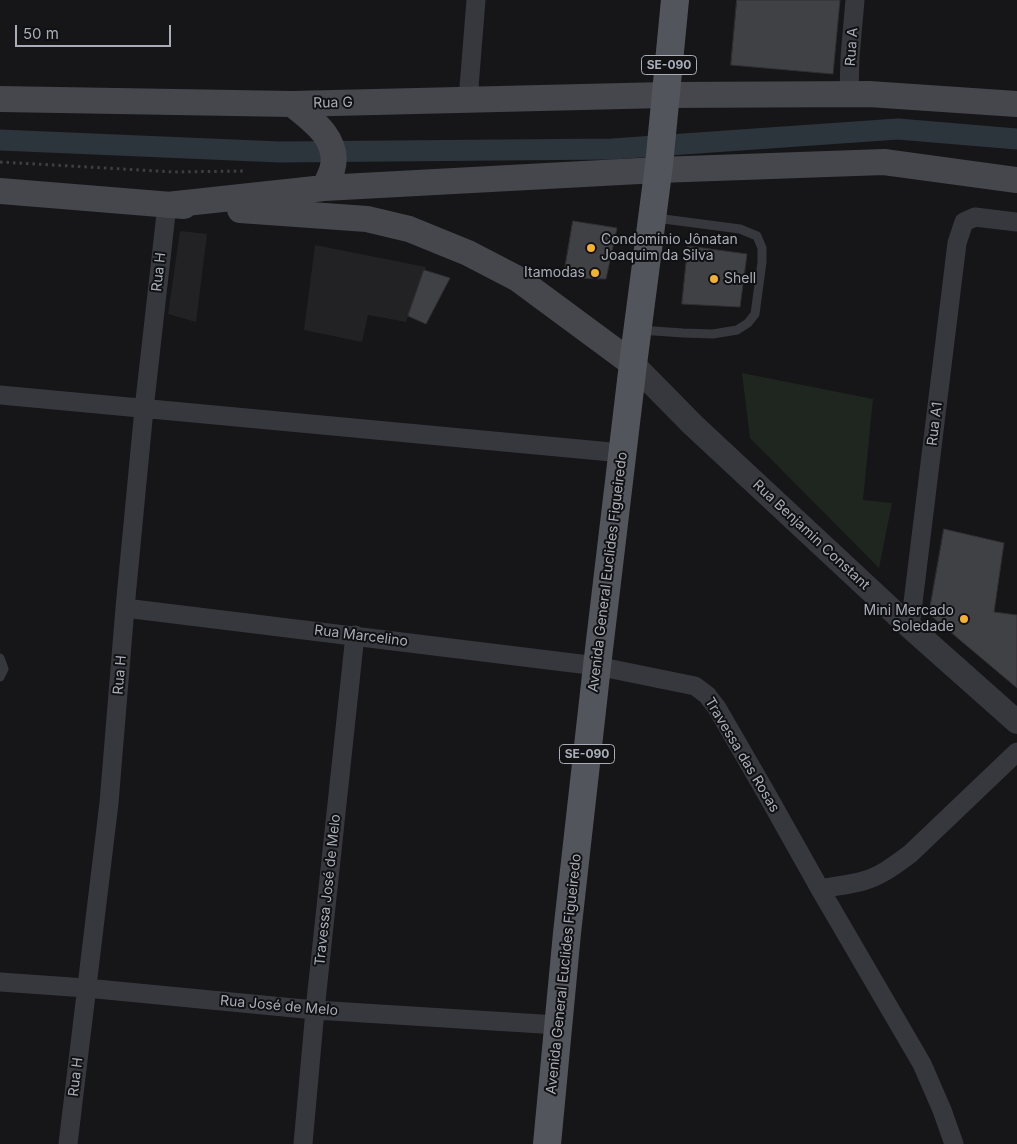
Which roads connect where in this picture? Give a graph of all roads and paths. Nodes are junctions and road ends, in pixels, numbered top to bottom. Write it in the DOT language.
graph roads {
  1 [pos="476,0"];
  2 [pos="675,0"];
  3 [pos="855,0"];
  4 [pos="849,94"];
  5 [pos="665,95"];
  6 [pos="0,99"];
  7 [pos="468,100"];
  8 [pos="292,104"];
  9 [pos="1017,104"];
  10 [pos="0,162"];
  11 [pos="658,167"];
  12 [pos="244,171"];
  13 [pos="328,179"];
  14 [pos="1017,180"];
  15 [pos="0,191"];
  16 [pos="167,205"];
  17 [pos="651,217"];
  18 [pos="1017,222"];
  19 [pos="637,330"];
  20 [pos="633,364"];
  21 [pos="0,395"];
  22 [pos="144,409"];
  23 [pos="622,453"];
  24 [pos="125,608"];
  25 [pos="910,627"];
  26 [pos="355,636"];
  27 [pos="0,658"];
  28 [pos="597,666"];
  29 [pos="2,674"];
  30 [pos="1017,722"];
  31 [pos="1017,752"];
  32 [pos="820,889"];
  33 [pos="0,982"];
  34 [pos="86,988"];
  35 [pos="315,1010"];
  36 [pos="558,1025"];
  37 [pos="68,1144"];
  38 [pos="303,1144"];
  39 [pos="547,1144"];
  40 [pos="954,1144"];
  1 -- 7 [label="street"];
  2 -- 5 [label="main road, Avenida General Euclides Figueiredo / SE-090"];
  3 -- 4 [label="street, Rua A"];
  4 -- 5 [label="main road, Rua G"];
  4 -- 9 [label="main road, Rua G"];
  5 -- 7 [label="main road, Rua G"];
  5 -- 11 [label="main road, Avenida General Euclides Figueiredo / SE-090"];
  6 -- 8 [label="main road, Rua G"];
  7 -- 8 [label="main road, Rua G"];
  8 -- 13 [label="main road"];
  10 -- 12 [label="path"];
  11 -- 13 [label="main road"];
  11 -- 14 [label="main road"];
  11 -- 17 [label="main road, Avenida General Euclides Figueiredo / SE-090"];
  13 -- 16 [label="main road"];
  15 -- 16 [label="main road"];
  16 -- 20 [label="main road"];
  16 -- 22 [label="street, Rua H"];
  17 -- 19 [label="main road, Avenida General Euclides Figueiredo / SE-090"];
  17 -- 19 [label="lane"];
  18 -- 25 [label="street, Rua A1"];
  19 -- 20 [label="main road, Avenida General Euclides Figueiredo / SE-090"];
  20 -- 23 [label="main road, Avenida General Euclides Figueiredo / SE-090"];
  20 -- 25 [label="street, Rua Benjamin Constant"];
  21 -- 22 [label="street"];
  22 -- 23 [label="street"];
  22 -- 24 [label="street, Rua H"];
  23 -- 28 [label="main road, Avenida General Euclides Figueiredo / SE-090"];
  24 -- 26 [label="street, Rua Marcelino"];
  24 -- 34 [label="street, Rua H"];
  25 -- 30 [label="street, Rua Benjamin Constant"];
  26 -- 28 [label="street, Rua Marcelino"];
  26 -- 35 [label="street, Travessa José de Melo"];
  27 -- 29 [label="lane"];
  28 -- 32 [label="street, Travessa das Rosas"];
  28 -- 36 [label="main road, Avenida General Euclides Figueiredo / SE-090"];
  31 -- 32 [label="street"];
  32 -- 40 [label="street, Travessa das Rosas"];
  33 -- 34 [label="street, Rua José de Melo"];
  34 -- 35 [label="street, Rua José de Melo"];
  34 -- 37 [label="street, Rua H"];
  35 -- 36 [label="street, Rua José de Melo"];
  35 -- 38 [label="street, Travessa José de Melo"];
  36 -- 39 [label="main road, Avenida General Euclides Figueiredo / SE-090"];
}
